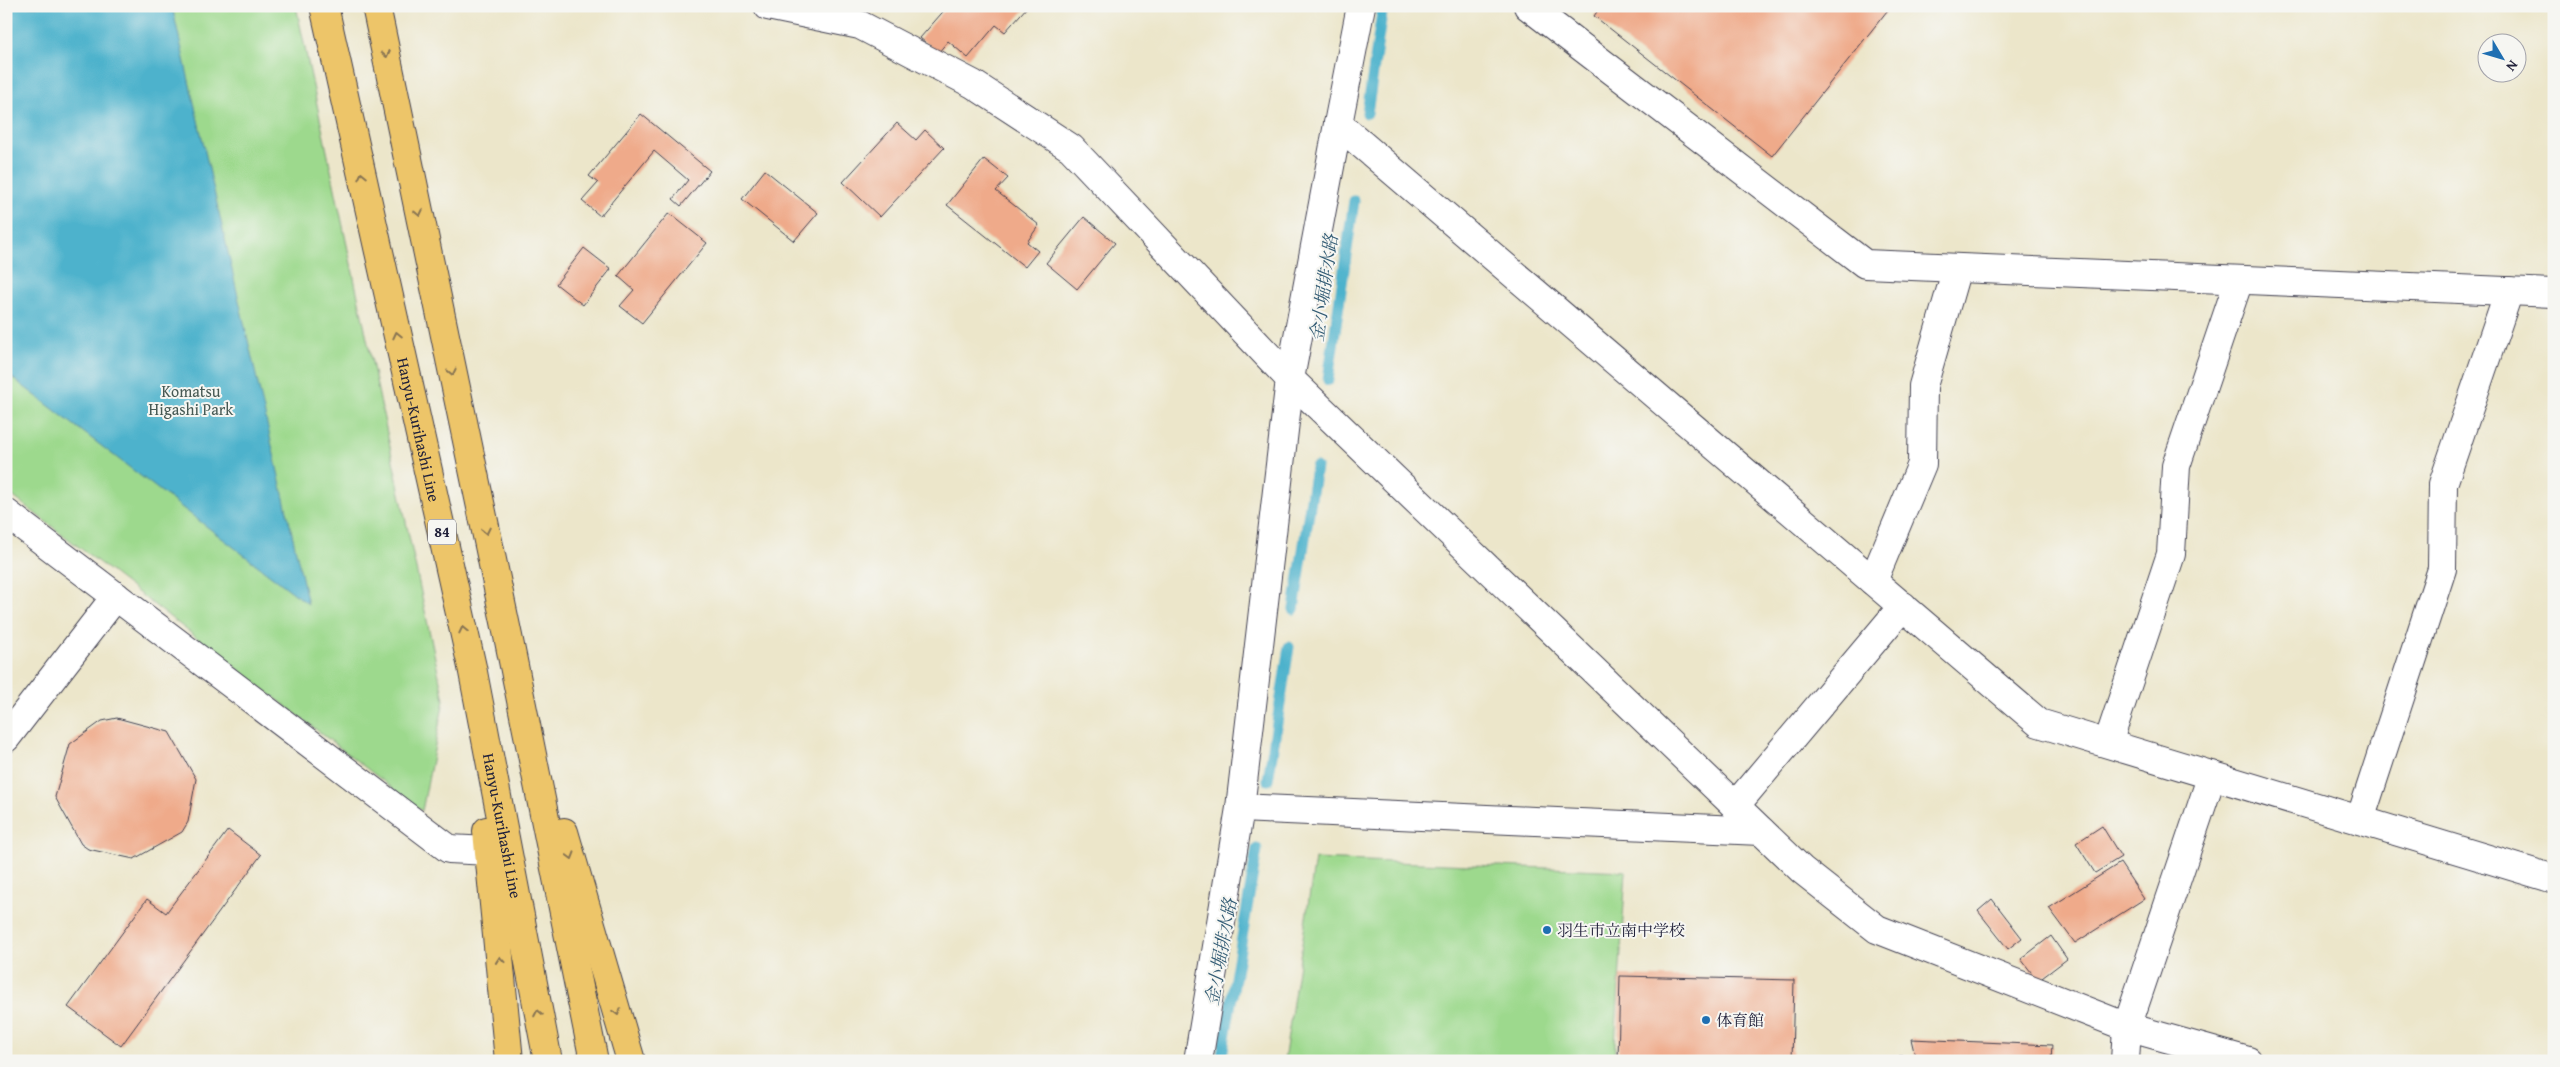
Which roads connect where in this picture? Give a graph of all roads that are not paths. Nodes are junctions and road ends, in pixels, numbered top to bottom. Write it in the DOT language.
graph roads {
  1 [pos="324,6"];
  2 [pos="376,6"];
  3 [pos="1361,6"];
  4 [pos="1528,6"];
  5 [pos="784,8"];
  6 [pos="1338,124"];
  7 [pos="1958,268"];
  8 [pos="2239,280"];
  9 [pos="2509,291"];
  10 [pos="2554,293"];
  11 [pos="1290,379"];
  12 [pos="6,513"];
  13 [pos="1873,581"];
  14 [pos="116,596"];
  15 [pos="1903,606"];
  16 [pos="509,641"];
  17 [pos="472,667"];
  18 [pos="6,738"];
  19 [pos="2108,744"];
  20 [pos="2212,775"];
  21 [pos="1735,806"];
  22 [pos="1240,808"];
  23 [pos="2360,820"];
  24 [pos="1761,831"];
  25 [pos="489,851"];
  26 [pos="2554,879"];
  27 [pos="2127,1027"];
  28 [pos="509,1061"];
  29 [pos="548,1061"];
  30 [pos="594,1061"];
  31 [pos="631,1061"];
  32 [pos="1198,1061"];
  33 [pos="2125,1061"];
  34 [pos="2248,1061"];
  17 -- 1 [label="main road, Hanyu-Kurihashi Line / 84, one-way"];
  2 -- 16 [label="main road, one-way"];
  3 -- 6 [label="street"];
  4 -- 7 [label="street"];
  5 -- 11 [label="street"];
  6 -- 11 [label="street"];
  6 -- 13 [label="street"];
  7 -- 8 [label="street"];
  7 -- 13 [label="street"];
  8 -- 9 [label="street"];
  8 -- 19 [label="street"];
  9 -- 10 [label="street"];
  9 -- 23 [label="street"];
  11 -- 21 [label="street"];
  11 -- 22 [label="street"];
  12 -- 14 [label="street"];
  13 -- 15 [label="street"];
  14 -- 18 [label="street"];
  14 -- 25 [label="street"];
  15 -- 19 [label="street"];
  15 -- 21 [label="street"];
  16 -- 30 [label="main road"];
  16 -- 31 [label="main road, one-way"];
  17 -- 25 [label="main road"];
  29 -- 17 [label="main road, Hanyu-Kurihashi Line / 84, one-way"];
  19 -- 20 [label="street"];
  20 -- 23 [label="street"];
  20 -- 27 [label="street"];
  21 -- 24 [label="street"];
  22 -- 24 [label="street"];
  22 -- 32 [label="street"];
  23 -- 26 [label="street"];
  24 -- 27 [label="street"];
  28 -- 25 [label="main road, one-way"];
  27 -- 33 [label="street"];
  27 -- 34 [label="street"];
}
